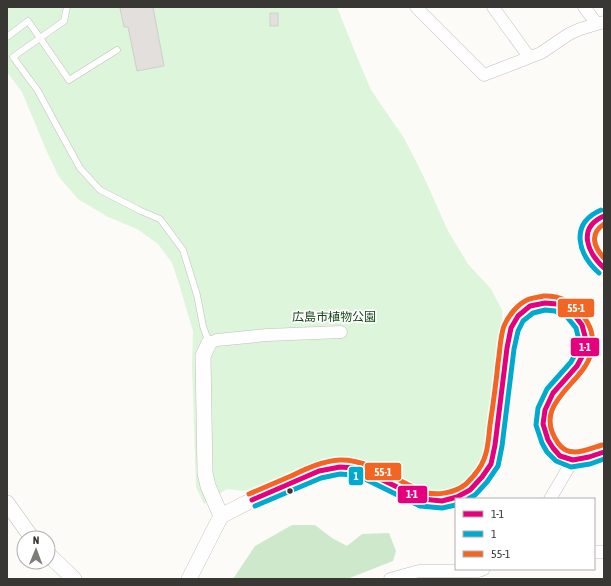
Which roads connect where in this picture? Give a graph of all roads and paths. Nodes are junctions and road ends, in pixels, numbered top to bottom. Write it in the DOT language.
graph roads {
  1 [pos="67,7"];
  2 [pos="416,7"];
  3 [pos="493,7"];
  4 [pos="584,7"];
  5 [pos="600,23"];
  6 [pos="7,37"];
  7 [pos="40,38"];
  8 [pos="117,50"];
  9 [pos="529,57"];
  10 [pos="604,216"];
  11 [pos="604,268"];
  12 [pos="341,332"];
  13 [pos="209,343"];
  14 [pos="604,452"];
  15 [pos="573,460"];
  16 [pos="551,498"];
  17 [pos="7,503"];
  18 [pos="221,516"];
  19 [pos="26,530"];
  20 [pos="56,562"];
  21 [pos="481,573"];
  22 [pos="74,579"];
  23 [pos="189,579"];
  24 [pos="390,579"];
  1 -- 7 [label="lane"];
  2 -- 9 [label="street"];
  3 -- 9 [label="street"];
  4 -- 5 [label="street"];
  5 -- 9 [label="street"];
  6 -- 7 [label="lane"];
  7 -- 8 [label="lane"];
  7 -- 13 [label="lane"];
  10 -- 11 [label="street"];
  12 -- 13 [label="street"];
  13 -- 18 [label="street"];
  14 -- 15 [label="street"];
  15 -- 16 [label="street"];
  15 -- 18 [label="street"];
  17 -- 19 [label="street"];
  18 -- 23 [label="street"];
  20 -- 22 [label="street"];
  21 -- 24 [label="street"];
}
